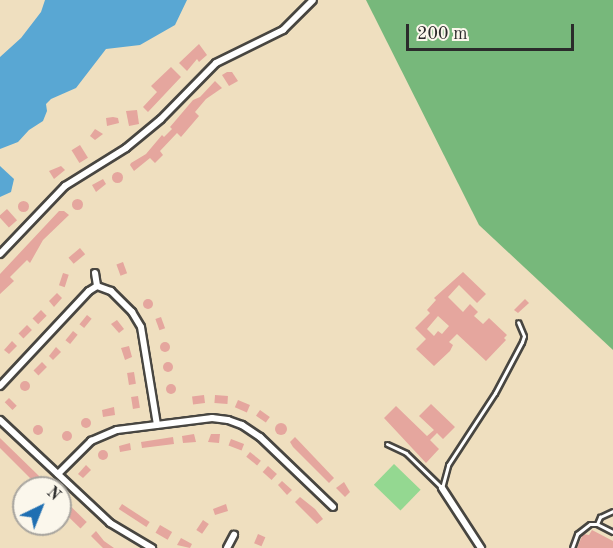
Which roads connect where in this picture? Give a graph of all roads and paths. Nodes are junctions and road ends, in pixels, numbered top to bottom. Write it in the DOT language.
graph roads {
  1 [pos="314,0"];
  2 [pos="0,255"];
  3 [pos="95,273"];
  4 [pos="98,286"];
  5 [pos="518,322"];
  6 [pos="0,386"];
  7 [pos="0,420"];
  8 [pos="157,425"];
  9 [pos="387,444"];
  10 [pos="58,474"];
  11 [pos="442,488"];
  12 [pos="333,507"];
  13 [pos="613,511"];
  14 [pos="597,524"];
  15 [pos="613,532"];
  16 [pos="234,535"];
  17 [pos="152,548"];
  18 [pos="227,548"];
  19 [pos="481,548"];
  20 [pos="572,548"];
  1 -- 2 [label="street"];
  3 -- 4 [label="street"];
  4 -- 6 [label="street"];
  4 -- 8 [label="street"];
  5 -- 11 [label="lane"];
  7 -- 10 [label="street"];
  8 -- 10 [label="street"];
  8 -- 12 [label="street"];
  9 -- 11 [label="lane"];
  10 -- 17 [label="street"];
  11 -- 19 [label="street"];
  13 -- 14 [label="lane"];
  14 -- 15 [label="lane"];
  14 -- 20 [label="lane"];
  16 -- 18 [label="street"];
}
